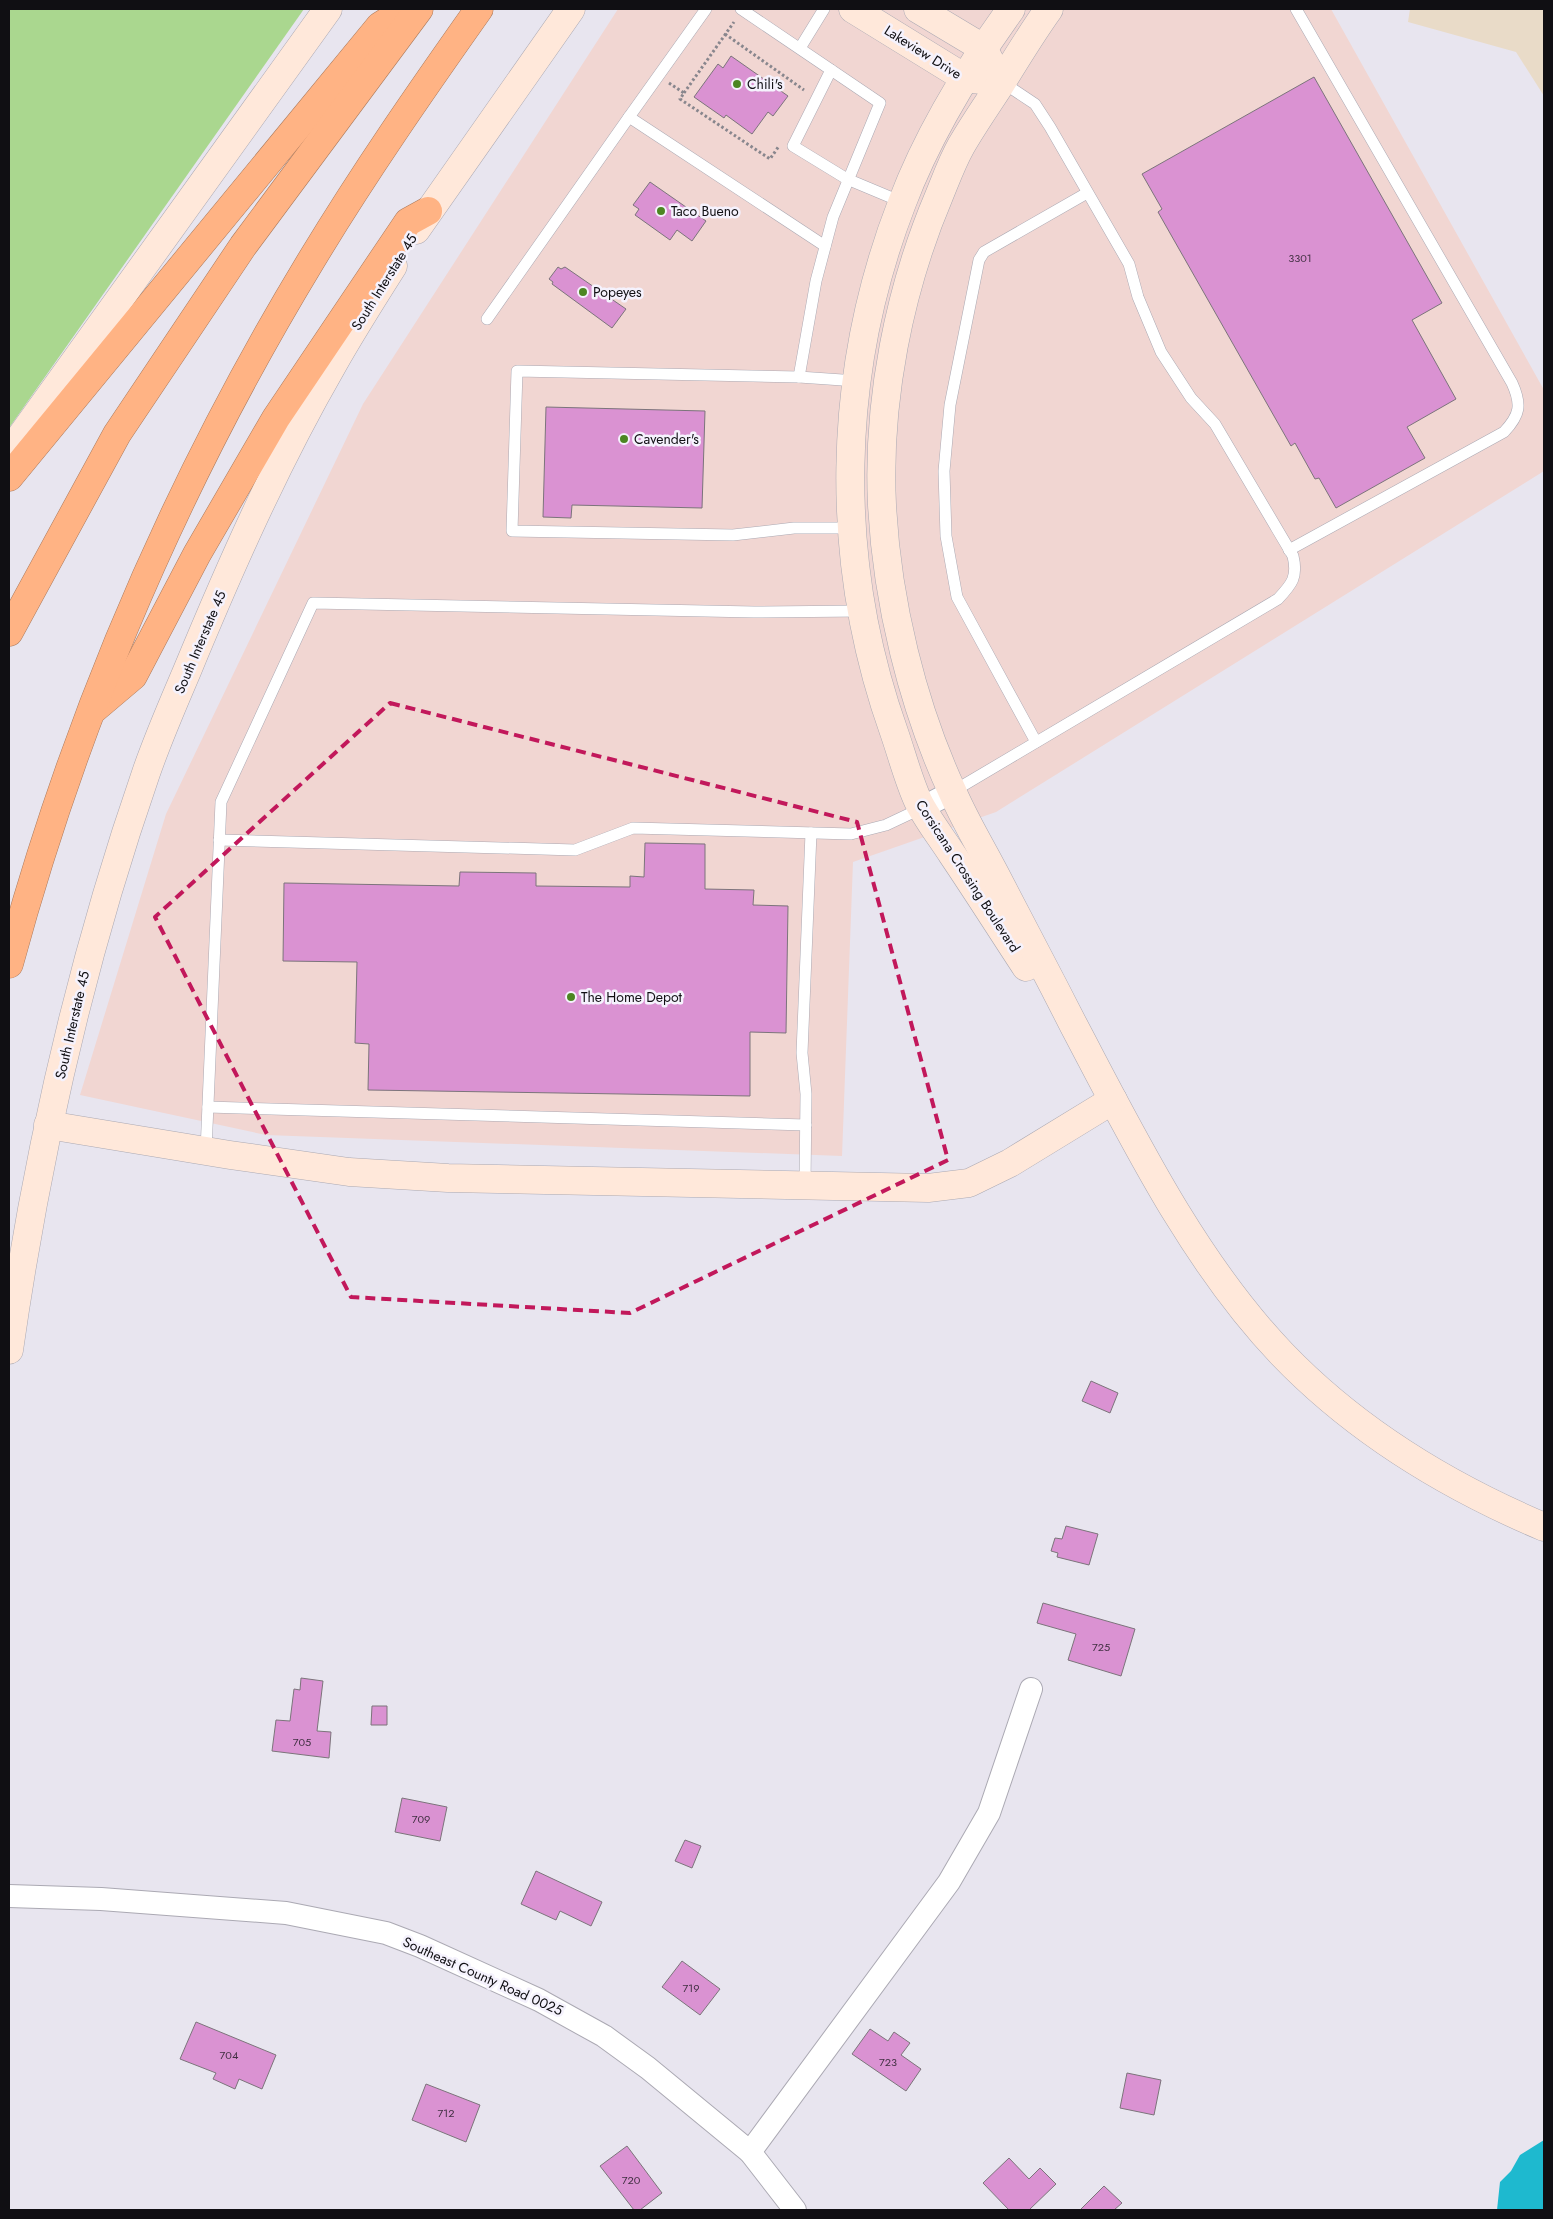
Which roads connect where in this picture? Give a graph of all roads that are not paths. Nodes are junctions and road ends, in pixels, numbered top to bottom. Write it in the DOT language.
graph roads {
  1 [pos="328,9"];
  2 [pos="407,9"];
  3 [pos="419,9"];
  4 [pos="479,9"];
  5 [pos="571,9"];
  6 [pos="706,9"];
  7 [pos="741,9"];
  8 [pos="824,9"];
  9 [pos="853,9"];
  10 [pos="918,9"];
  11 [pos="1011,9"];
  12 [pos="1049,9"];
  13 [pos="1296,9"];
  14 [pos="800,48"];
  15 [pos="983,48"];
  16 [pos="831,70"];
  17 [pos="965,78"];
  18 [pos="1002,82"];
  19 [pos="629,117"];
  20 [pos="847,180"];
  21 [pos="1087,193"];
  22 [pos="902,202"];
  23 [pos="428,211"];
  24 [pos="825,246"];
  25 [pos="487,319"];
  26 [pos="799,378"];
  27 [pos="857,381"];
  28 [pos="888,387"];
  29 [pos="9,453"];
  30 [pos="9,477"];
  31 [pos="852,528"];
  32 [pos="1289,550"];
  33 [pos="861,611"];
  34 [pos="9,632"];
  35 [pos="92,710"];
  36 [pos="1036,742"];
  37 [pos="952,792"];
  38 [pos="922,808"];
  39 [pos="811,833"];
  40 [pos="219,840"];
  41 [pos="9,964"];
  42 [pos="1113,1100"];
  43 [pos="208,1107"];
  44 [pos="48,1125"];
  45 [pos="806,1125"];
  46 [pos="206,1151"];
  47 [pos="805,1186"];
  48 [pos="9,1350"];
  49 [pos="1544,1527"];
  50 [pos="1031,1689"];
  51 [pos="9,1896"];
  52 [pos="750,2152"];
  53 [pos="796,2210"];
  1 -- 29 [label="street"];
  2 -- 30 [label="highway"];
  3 -- 34 [label="highway"];
  4 -- 35 [label="highway"];
  5 -- 23 [label="street, South Interstate 45"];
  6 -- 19 [label="lane"];
  7 -- 14 [label="lane"];
  8 -- 14 [label="lane"];
  9 -- 17 [label="street, Lakeview Drive"];
  10 -- 15 [label="street"];
  11 -- 15 [label="street, Corsicana Crossing Boulevard"];
  12 -- 18 [label="street, Corsicana Crossing Boulevard"];
  13 -- 32 [label="lane"];
  14 -- 16 [label="lane"];
  15 -- 17 [label="street, Corsicana Crossing Boulevard"];
  15 -- 18 [label="street"];
  16 -- 20 [label="lane"];
  16 -- 20 [label="lane"];
  17 -- 18 [label="street, Lakeview Drive"];
  17 -- 22 [label="street, Corsicana Crossing Boulevard"];
  18 -- 21 [label="lane"];
  18 -- 28 [label="street, Corsicana Crossing Boulevard"];
  19 -- 24 [label="lane"];
  19 -- 25 [label="lane"];
  20 -- 22 [label="lane"];
  20 -- 24 [label="lane"];
  21 -- 32 [label="lane"];
  21 -- 36 [label="lane"];
  22 -- 27 [label="street, Corsicana Crossing Boulevard"];
  23 -- 35 [label="highway"];
  23 -- 44 [label="street, South Interstate 45"];
  24 -- 26 [label="lane"];
  26 -- 27 [label="lane"];
  26 -- 31 [label="lane"];
  27 -- 28 [label="street"];
  27 -- 31 [label="street, Corsicana Crossing Boulevard"];
  28 -- 37 [label="street, Corsicana Crossing Boulevard"];
  31 -- 33 [label="street, Corsicana Crossing Boulevard"];
  32 -- 36 [label="lane"];
  33 -- 38 [label="street, Corsicana Crossing Boulevard"];
  33 -- 40 [label="lane"];
  35 -- 41 [label="highway"];
  36 -- 37 [label="lane"];
  37 -- 38 [label="street"];
  37 -- 42 [label="street, Corsicana Crossing Boulevard"];
  38 -- 39 [label="lane"];
  38 -- 42 [label="street, Corsicana Crossing Boulevard"];
  39 -- 40 [label="lane"];
  39 -- 45 [label="lane"];
  40 -- 43 [label="lane"];
  42 -- 47 [label="street"];
  42 -- 49 [label="street, Corsicana Crossing Boulevard"];
  43 -- 45 [label="lane"];
  43 -- 46 [label="lane"];
  44 -- 46 [label="street"];
  44 -- 48 [label="street, South Interstate 45"];
  45 -- 47 [label="lane"];
  46 -- 47 [label="street"];
  50 -- 52 [label="street"];
  51 -- 52 [label="street, Southeast County Road 0025"];
  52 -- 53 [label="street, Southeast County Road 0025"];
}
